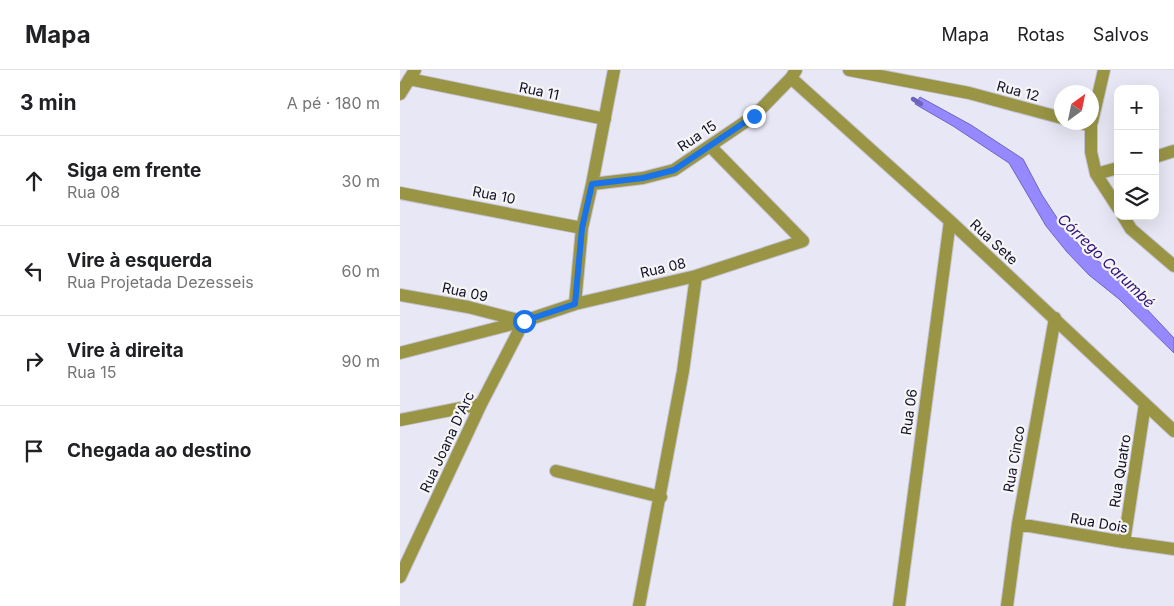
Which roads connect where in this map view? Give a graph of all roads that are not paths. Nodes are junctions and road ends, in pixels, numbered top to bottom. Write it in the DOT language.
graph roads {
  1 [pos="614,70"];
  2 [pos="849,70"];
  3 [pos="1104,70"];
  4 [pos="794,74"];
  5 [pos="412,75"];
  6 [pos="1099,91"];
  7 [pos="400,94"];
  8 [pos="1054,116"];
  9 [pos="604,119"];
  10 [pos="1091,130"];
  11 [pos="710,146"];
  12 [pos="1174,151"];
  13 [pos="1159,156"];
  14 [pos="1114,169"];
  15 [pos="1096,174"];
  16 [pos="592,184"];
  17 [pos="400,193"];
  18 [pos="1114,202"];
  19 [pos="1125,220"];
  20 [pos="950,221"];
  21 [pos="582,228"];
  22 [pos="1174,266"];
  23 [pos="696,276"];
  24 [pos="400,295"];
  25 [pos="575,304"];
  26 [pos="1054,318"];
  27 [pos="524,321"];
  28 [pos="400,354"];
  29 [pos="482,404"];
  30 [pos="1145,404"];
  31 [pos="400,420"];
  32 [pos="1174,431"];
  33 [pos="556,471"];
  34 [pos="661,497"];
  35 [pos="1018,524"];
  36 [pos="1124,542"];
  37 [pos="1174,549"];
  38 [pos="400,577"];
  39 [pos="639,606"];
  40 [pos="899,606"];
  41 [pos="1007,606"];
  1 -- 9 [label="street"];
  2 -- 8 [label="street, Rua 12"];
  3 -- 6 [label="street"];
  4 -- 11 [label="street, Rua 15"];
  4 -- 20 [label="street, Rua Sete"];
  5 -- 7 [label="street"];
  5 -- 9 [label="street, Rua 11"];
  9 -- 16 [label="street"];
  10 -- 15 [label="street"];
  11 -- 16 [label="street, Rua 15"];
  11 -- 23 [label="street, Rua 08"];
  12 -- 13 [label="street"];
  14 -- 15 [label="street"];
  15 -- 18 [label="street"];
  16 -- 21 [label="street"];
  17 -- 21 [label="street, Rua 10"];
  19 -- 22 [label="street"];
  20 -- 26 [label="street, Rua Sete"];
  20 -- 40 [label="street, Rua 06"];
  21 -- 25 [label="street"];
  23 -- 25 [label="street, Rua 08"];
  23 -- 34 [label="street"];
  24 -- 27 [label="street, Rua 09"];
  25 -- 27 [label="street, Rua 08"];
  26 -- 30 [label="street, Rua Sete"];
  26 -- 35 [label="street, Rua Cinco"];
  27 -- 28 [label="street, Rua 08"];
  27 -- 29 [label="street, Rua Joana D'Arc"];
  29 -- 31 [label="street"];
  29 -- 38 [label="street, Rua Joana D'Arc"];
  30 -- 32 [label="street, Rua Sete"];
  30 -- 36 [label="street, Rua Quatro"];
  33 -- 34 [label="street"];
  34 -- 39 [label="street"];
  35 -- 36 [label="street, Rua Dois"];
  35 -- 41 [label="street, Rua Cinco"];
  36 -- 37 [label="street, Rua Dois"];
}
